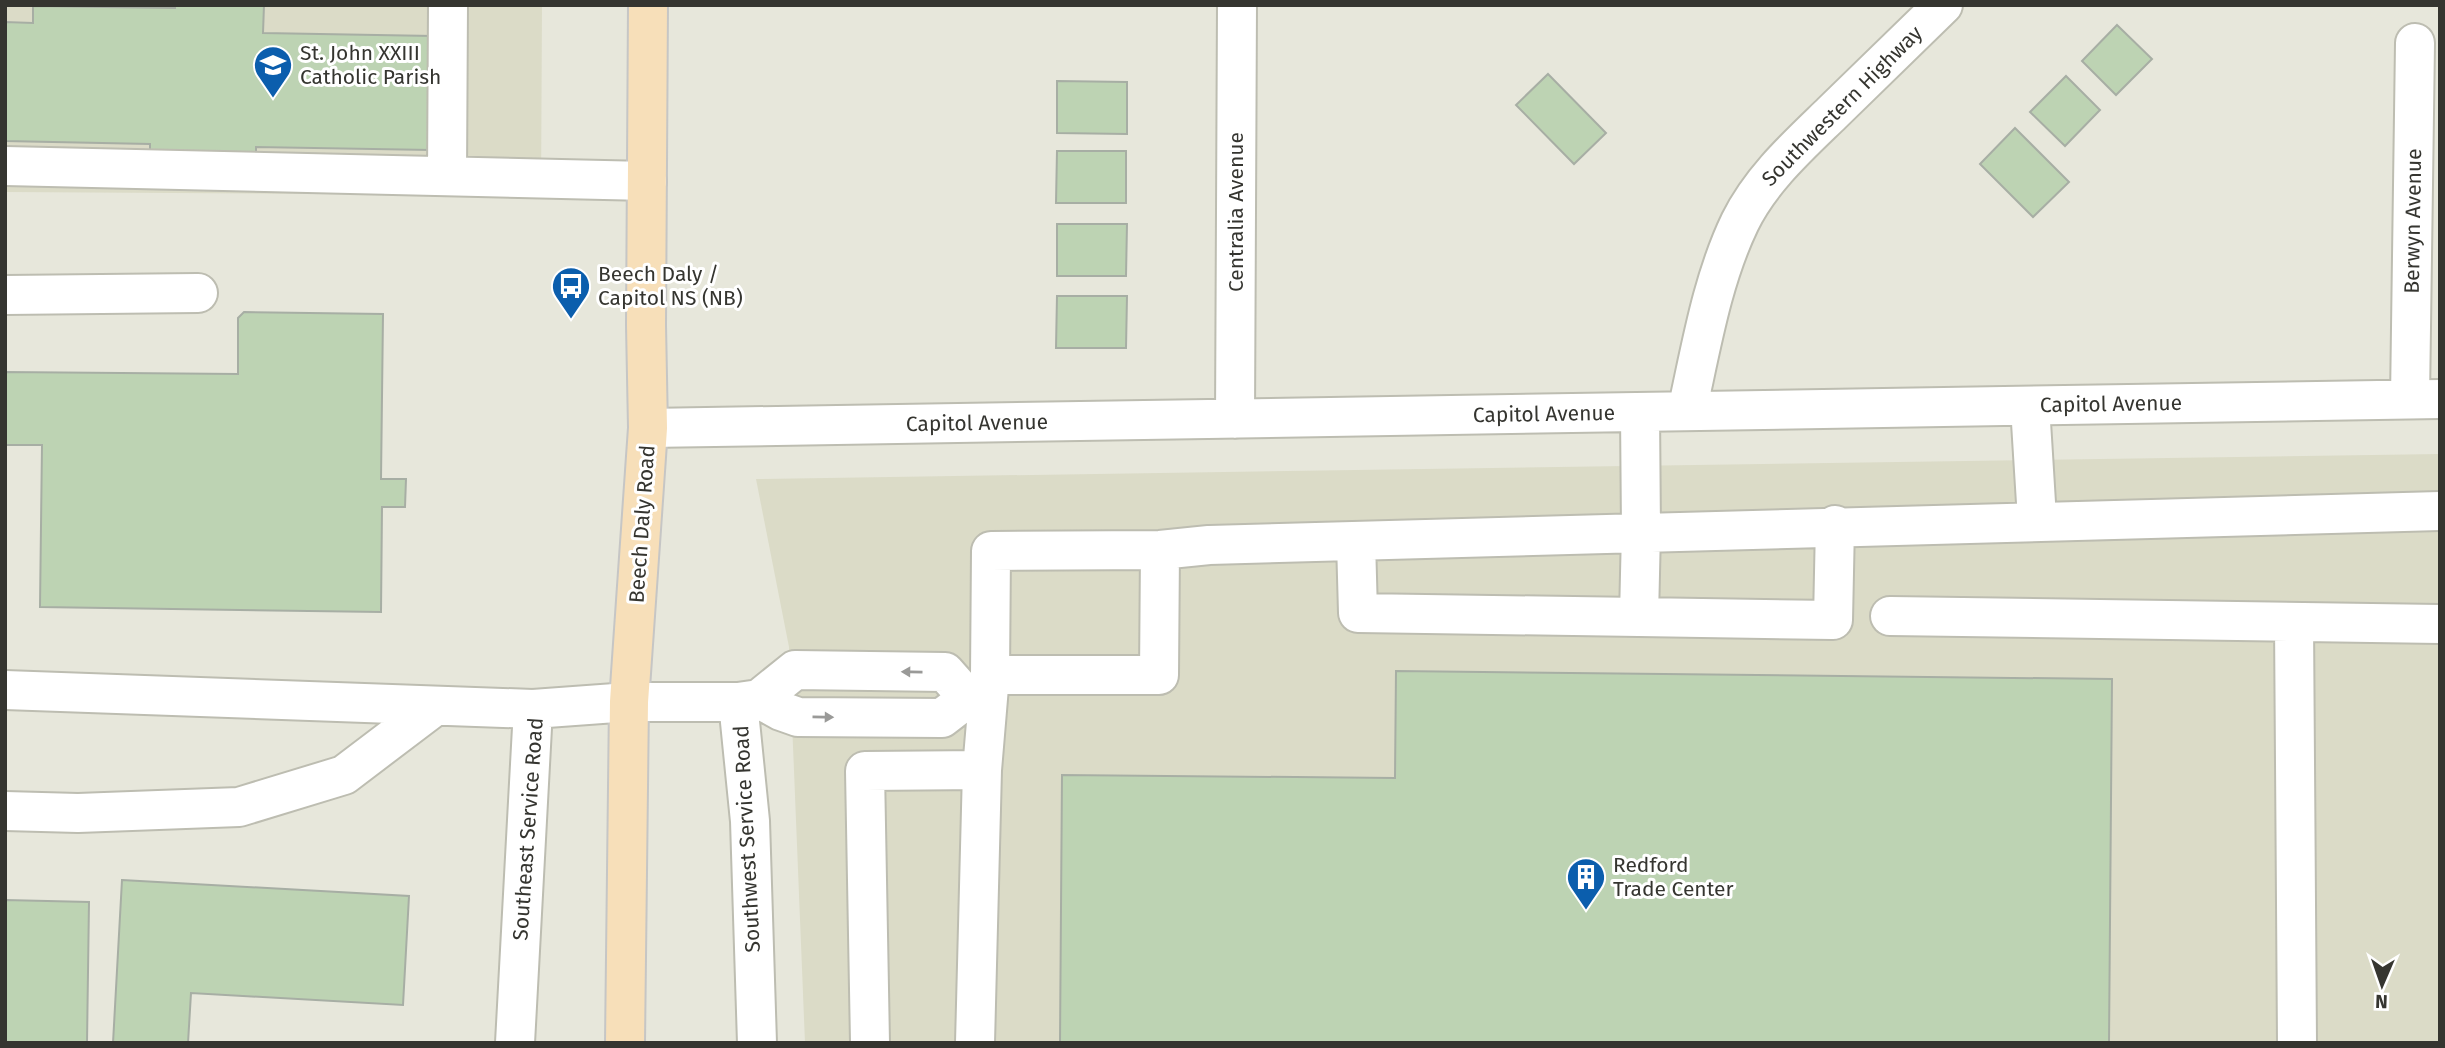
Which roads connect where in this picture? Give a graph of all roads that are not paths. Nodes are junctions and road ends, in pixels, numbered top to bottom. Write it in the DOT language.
graph roads {
  1 [pos="449,5"];
  2 [pos="648,5"];
  3 [pos="1237,5"];
  4 [pos="1943,5"];
  5 [pos="2415,43"];
  6 [pos="5,166"];
  7 [pos="447,176"];
  8 [pos="647,181"];
  9 [pos="198,293"];
  10 [pos="5,295"];
  11 [pos="2425,399"];
  12 [pos="2030,406"];
  13 [pos="1687,411"];
  14 [pos="1640,412"];
  15 [pos="1234,419"];
  16 [pos="648,428"];
  17 [pos="2440,511"];
  18 [pos="2037,519"];
  19 [pos="1835,526"];
  20 [pos="1641,531"];
  21 [pos="1356,541"];
  22 [pos="1160,550"];
  23 [pos="1890,616"];
  24 [pos="1639,617"];
  25 [pos="2294,622"];
  26 [pos="2440,624"];
  27 [pos="5,690"];
  28 [pos="982,691"];
  29 [pos="749,701"];
  30 [pos="629,702"];
  31 [pos="435,706"];
  32 [pos="533,709"];
  33 [pos="982,770"];
  34 [pos="5,811"];
  35 [pos="515,1043"];
  36 [pos="625,1043"];
  37 [pos="757,1043"];
  38 [pos="870,1043"];
  39 [pos="975,1043"];
  40 [pos="2297,1043"];
  1 -- 7 [label="street"];
  2 -- 8 [label="main road, Beech Daly Road"];
  3 -- 15 [label="street, Centralia Avenue"];
  4 -- 13 [label="street, Southwestern Highway"];
  5 -- 11 [label="street, Berwyn Avenue"];
  6 -- 7 [label="street"];
  7 -- 8 [label="street"];
  8 -- 16 [label="main road, Beech Daly Road"];
  9 -- 10 [label="street"];
  11 -- 12 [label="street, Capitol Avenue"];
  12 -- 13 [label="street, Capitol Avenue"];
  12 -- 18 [label="street"];
  13 -- 14 [label="street, Capitol Avenue"];
  14 -- 15 [label="street, Capitol Avenue"];
  14 -- 20 [label="street"];
  15 -- 16 [label="street, Capitol Avenue"];
  16 -- 30 [label="main road, Beech Daly Road"];
  17 -- 18 [label="street"];
  18 -- 19 [label="street"];
  19 -- 20 [label="street"];
  19 -- 24 [label="street"];
  20 -- 21 [label="street"];
  20 -- 24 [label="street"];
  21 -- 22 [label="street"];
  21 -- 24 [label="street"];
  22 -- 28 [label="street"];
  22 -- 28 [label="street"];
  23 -- 25 [label="street"];
  25 -- 26 [label="street"];
  25 -- 40 [label="street"];
  27 -- 31 [label="street"];
  28 -- 29 [label="street"];
  28 -- 33 [label="street"];
  29 -- 30 [label="street, Southwest Service Road"];
  29 -- 37 [label="street, Southwest Service Road"];
  30 -- 32 [label="street, Southeast Service Road"];
  30 -- 36 [label="main road, Beech Daly Road"];
  31 -- 32 [label="street"];
  31 -- 34 [label="street"];
  32 -- 35 [label="street, Southeast Service Road"];
  33 -- 38 [label="street"];
  33 -- 39 [label="street"];
}
